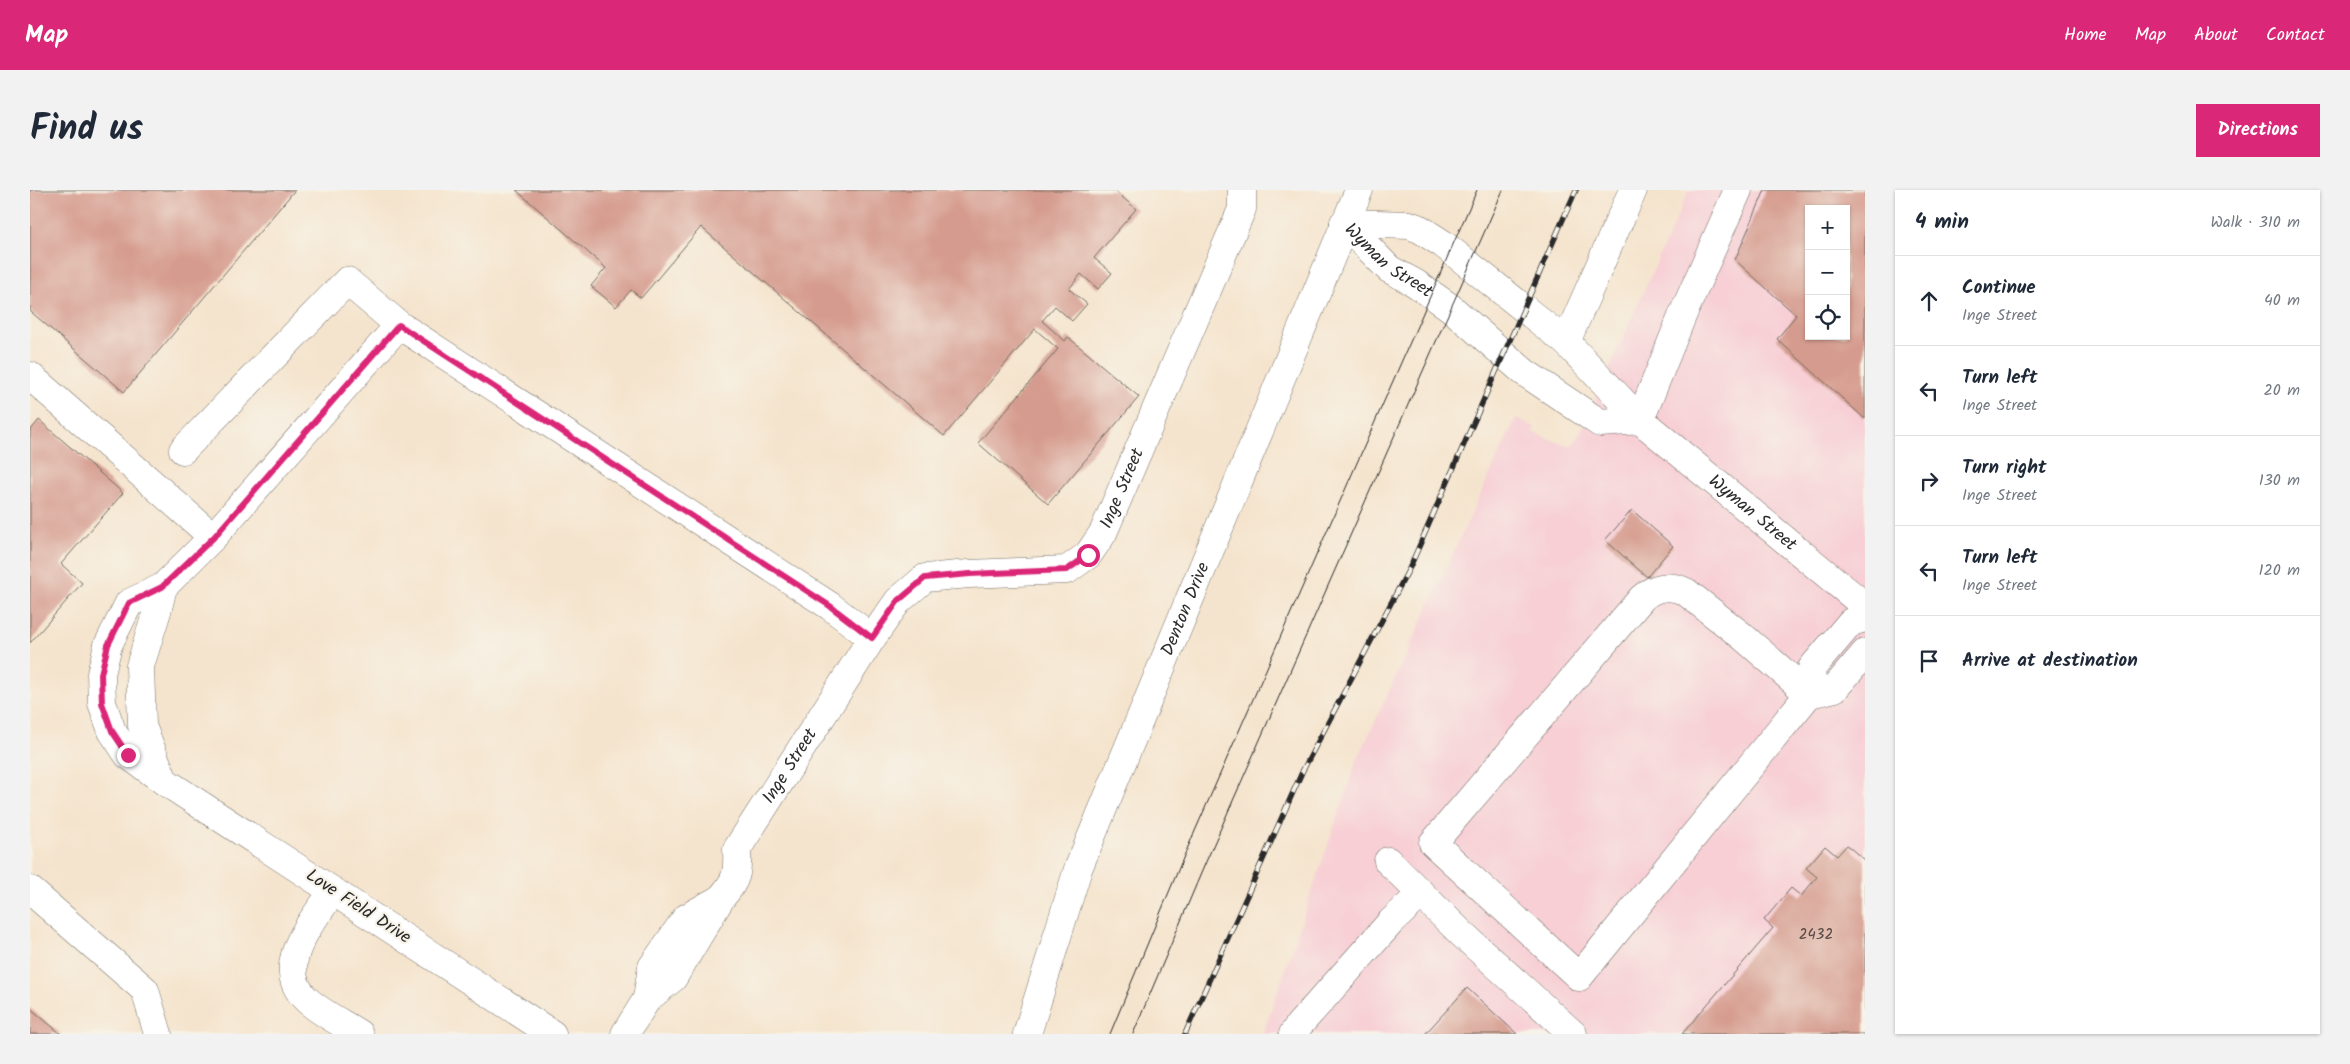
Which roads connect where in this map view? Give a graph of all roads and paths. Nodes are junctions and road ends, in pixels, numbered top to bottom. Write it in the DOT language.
graph roads {
  1 [pos="1242,190"];
  2 [pos="1359,190"];
  3 [pos="1633,190"];
  4 [pos="1738,190"];
  5 [pos="1344,224"];
  6 [pos="399,325"];
  7 [pos="1566,342"];
  8 [pos="30,376"];
  9 [pos="1640,420"];
  10 [pos="183,450"];
  11 [pos="214,537"];
  12 [pos="162,587"];
  13 [pos="1865,606"];
  14 [pos="1865,618"];
  15 [pos="872,638"];
  16 [pos="1865,653"];
  17 [pos="1809,694"];
  18 [pos="164,782"];
  19 [pos="1388,861"];
  20 [pos="30,890"];
  21 [pos="333,891"];
  22 [pos="1421,894"];
  23 [pos="158,1034"];
  24 [pos="359,1034"];
  25 [pos="552,1034"];
  26 [pos="625,1034"];
  27 [pos="1027,1034"];
  28 [pos="1293,1034"];
  29 [pos="1572,1034"];
  1 -- 15 [label="street, Inge Street"];
  2 -- 5 [label="street, Denton Drive"];
  3 -- 7 [label="street"];
  4 -- 9 [label="street"];
  5 -- 7 [label="street, Wyman Street"];
  5 -- 9 [label="street, Wyman Street"];
  5 -- 27 [label="street, Denton Drive"];
  6 -- 10 [label="street"];
  6 -- 11 [label="street"];
  6 -- 15 [label="street"];
  7 -- 9 [label="street, Wyman Street"];
  8 -- 11 [label="street"];
  9 -- 13 [label="street, Wyman Street"];
  11 -- 12 [label="street"];
  12 -- 18 [label="street"];
  12 -- 18 [label="street"];
  14 -- 17 [label="street"];
  15 -- 26 [label="street, Inge Street"];
  16 -- 17 [label="street"];
  17 -- 17 [label="street"];
  18 -- 21 [label="street, Love Field Drive"];
  19 -- 22 [label="street"];
  20 -- 23 [label="street"];
  21 -- 24 [label="street"];
  21 -- 25 [label="street, Love Field Drive"];
  22 -- 28 [label="street"];
  22 -- 29 [label="street"];
}
